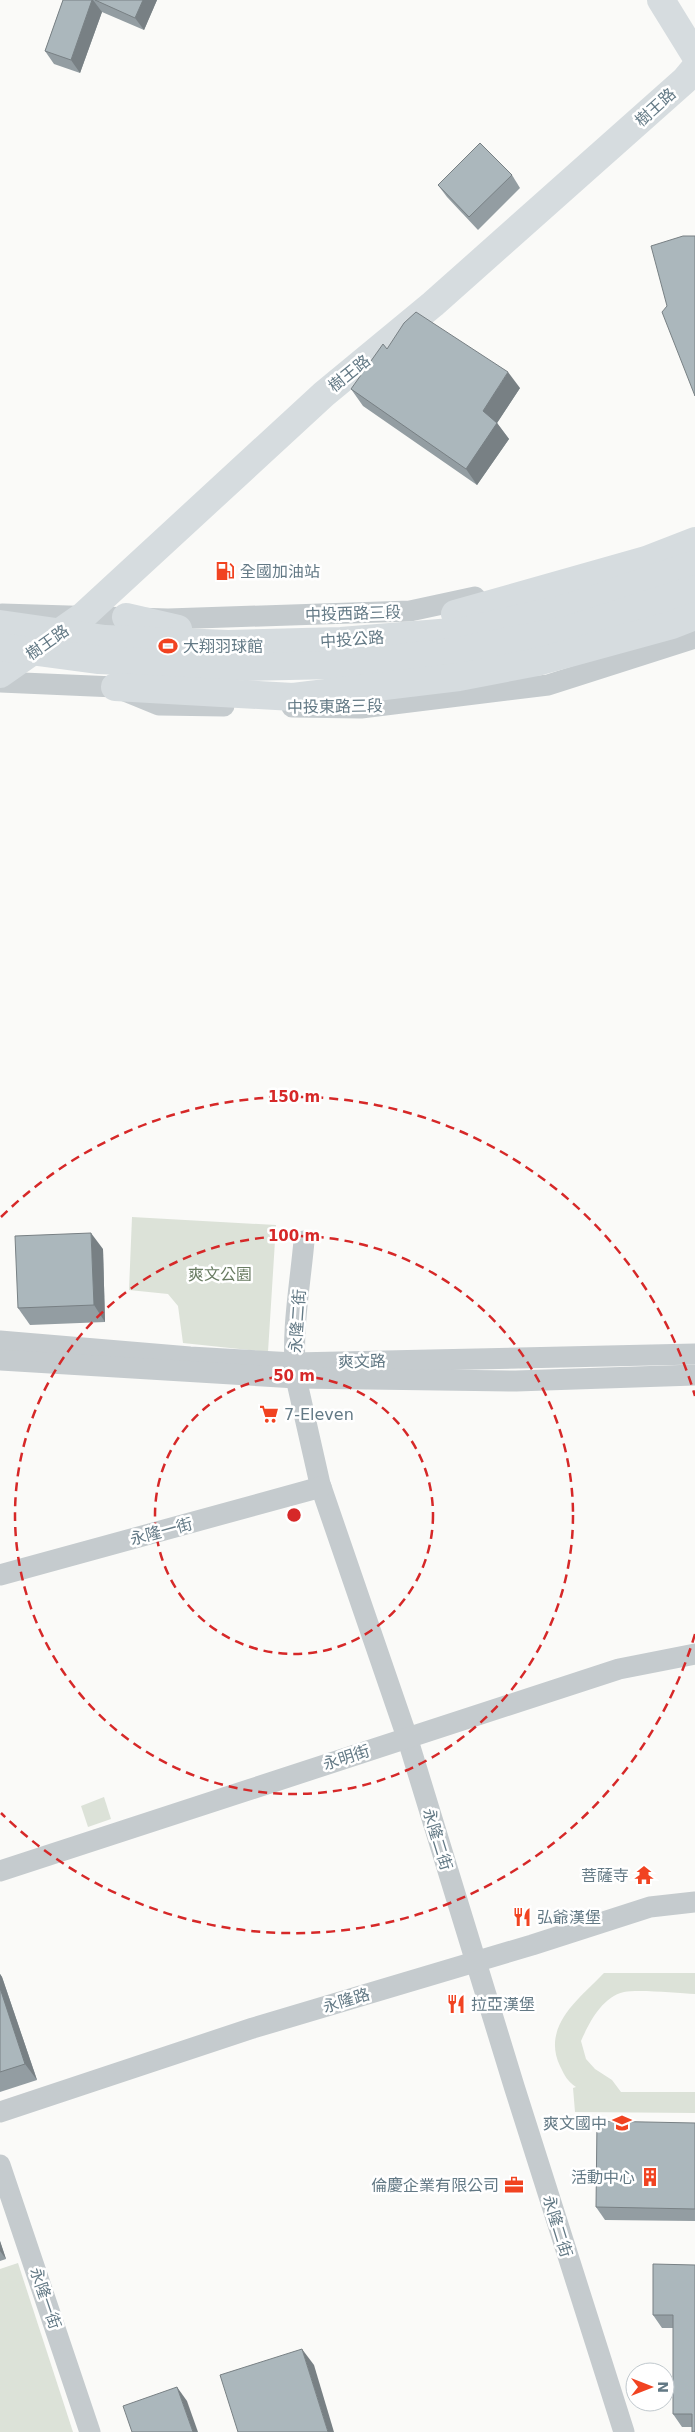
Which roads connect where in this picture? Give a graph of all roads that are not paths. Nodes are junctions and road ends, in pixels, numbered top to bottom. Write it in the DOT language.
graph roads {
  1 [pos="661,0"];
  2 [pos="695,55"];
  3 [pos="695,68"];
  4 [pos="695,532"];
  5 [pos="695,541"];
  6 [pos="695,564"];
  7 [pos="695,589"];
  8 [pos="0,614"];
  9 [pos="83,616"];
  10 [pos="695,616"];
  11 [pos="126,617"];
  12 [pos="0,624"];
  13 [pos="695,638"];
  14 [pos="0,647"];
  15 [pos="0,674"];
  16 [pos="0,682"];
  17 [pos="115,687"];
  18 [pos="304,1241"];
  19 [pos="0,1341"];
  20 [pos="695,1354"];
  21 [pos="0,1360"];
  22 [pos="295,1371"];
  23 [pos="695,1375"];
  24 [pos="321,1487"];
  25 [pos="0,1576"];
  26 [pos="695,1654"];
  27 [pos="407,1737"];
  28 [pos="0,1871"];
  29 [pos="695,1902"];
  30 [pos="476,1962"];
  31 [pos="0,2112"];
  32 [pos="0,2165"];
  33 [pos="90,2432"];
  34 [pos="624,2432"];
  1 -- 2 [label="main road"];
  3 -- 9 [label="main road, 樹王路"];
  4 -- 11 [label="street, 中投西路三段"];
  5 -- 11 [label="main road"];
  6 -- 12 [label="main road, 中投公路"];
  7 -- 14 [label="main road, 中投公路"];
  8 -- 9 [label="street, 中投西路三段"];
  9 -- 11 [label="street, 中投西路三段"];
  9 -- 15 [label="main road, 樹王路"];
  10 -- 17 [label="main road"];
  13 -- 17 [label="street, 中投東路三段"];
  16 -- 17 [label="street, 中投東路三段"];
  18 -- 22 [label="street, 永隆二街"];
  19 -- 22 [label="street, 爽文路"];
  20 -- 22 [label="street, 爽文路"];
  21 -- 22 [label="street, 爽文路"];
  22 -- 23 [label="street, 爽文路"];
  22 -- 24 [label="street, 永隆二街"];
  24 -- 25 [label="street, 永隆一街"];
  24 -- 27 [label="street, 永隆二街"];
  26 -- 27 [label="street, 永明街"];
  27 -- 28 [label="street, 永明街"];
  27 -- 30 [label="street, 永隆二街"];
  29 -- 30 [label="street, 永隆路"];
  30 -- 31 [label="street, 永隆路"];
  30 -- 34 [label="street, 永隆二街"];
  32 -- 33 [label="street, 永隆一街"];
}
